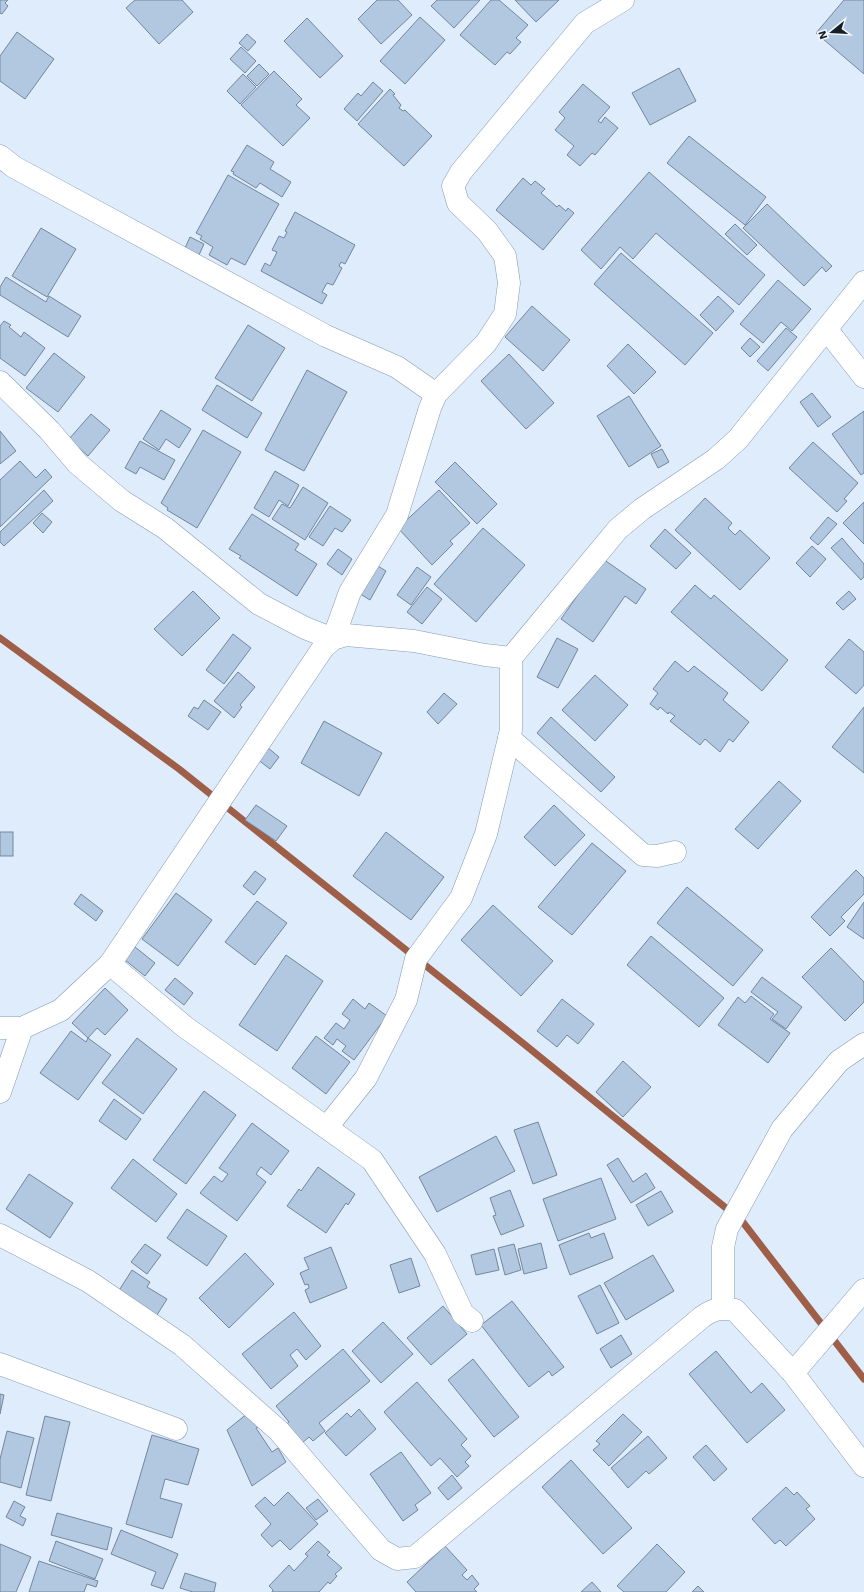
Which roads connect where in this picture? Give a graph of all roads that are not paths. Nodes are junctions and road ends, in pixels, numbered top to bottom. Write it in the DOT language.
graph roads {
  1 [pos="623,0"];
  2 [pos="0,156"];
  3 [pos="864,282"];
  4 [pos="827,330"];
  5 [pos="864,377"];
  6 [pos="0,382"];
  7 [pos="436,394"];
  8 [pos="333,639"];
  9 [pos="511,658"];
  10 [pos="509,738"];
  11 [pos="675,852"];
  12 [pos="110,964"];
  13 [pos="0,1028"];
  14 [pos="22,1028"];
  15 [pos="864,1044"];
  16 [pos="0,1092"];
  17 [pos="327,1127"];
  18 [pos="0,1235"];
  19 [pos="864,1290"];
  20 [pos="723,1308"];
  21 [pos="472,1321"];
  22 [pos="0,1364"];
  23 [pos="793,1373"];
  24 [pos="176,1429"];
  25 [pos="864,1466"];
  1 -- 7 [label="street"];
  2 -- 7 [label="street"];
  3 -- 4 [label="street"];
  4 -- 5 [label="street"];
  4 -- 9 [label="street"];
  6 -- 8 [label="street"];
  7 -- 8 [label="street"];
  8 -- 9 [label="street"];
  8 -- 12 [label="street"];
  9 -- 10 [label="street"];
  10 -- 11 [label="street"];
  10 -- 17 [label="street"];
  12 -- 14 [label="street"];
  12 -- 17 [label="street"];
  13 -- 14 [label="street"];
  14 -- 16 [label="street"];
  15 -- 20 [label="street"];
  17 -- 21 [label="street"];
  18 -- 20 [label="street"];
  19 -- 23 [label="street"];
  20 -- 23 [label="street"];
  22 -- 24 [label="street"];
  23 -- 25 [label="street"];
}
